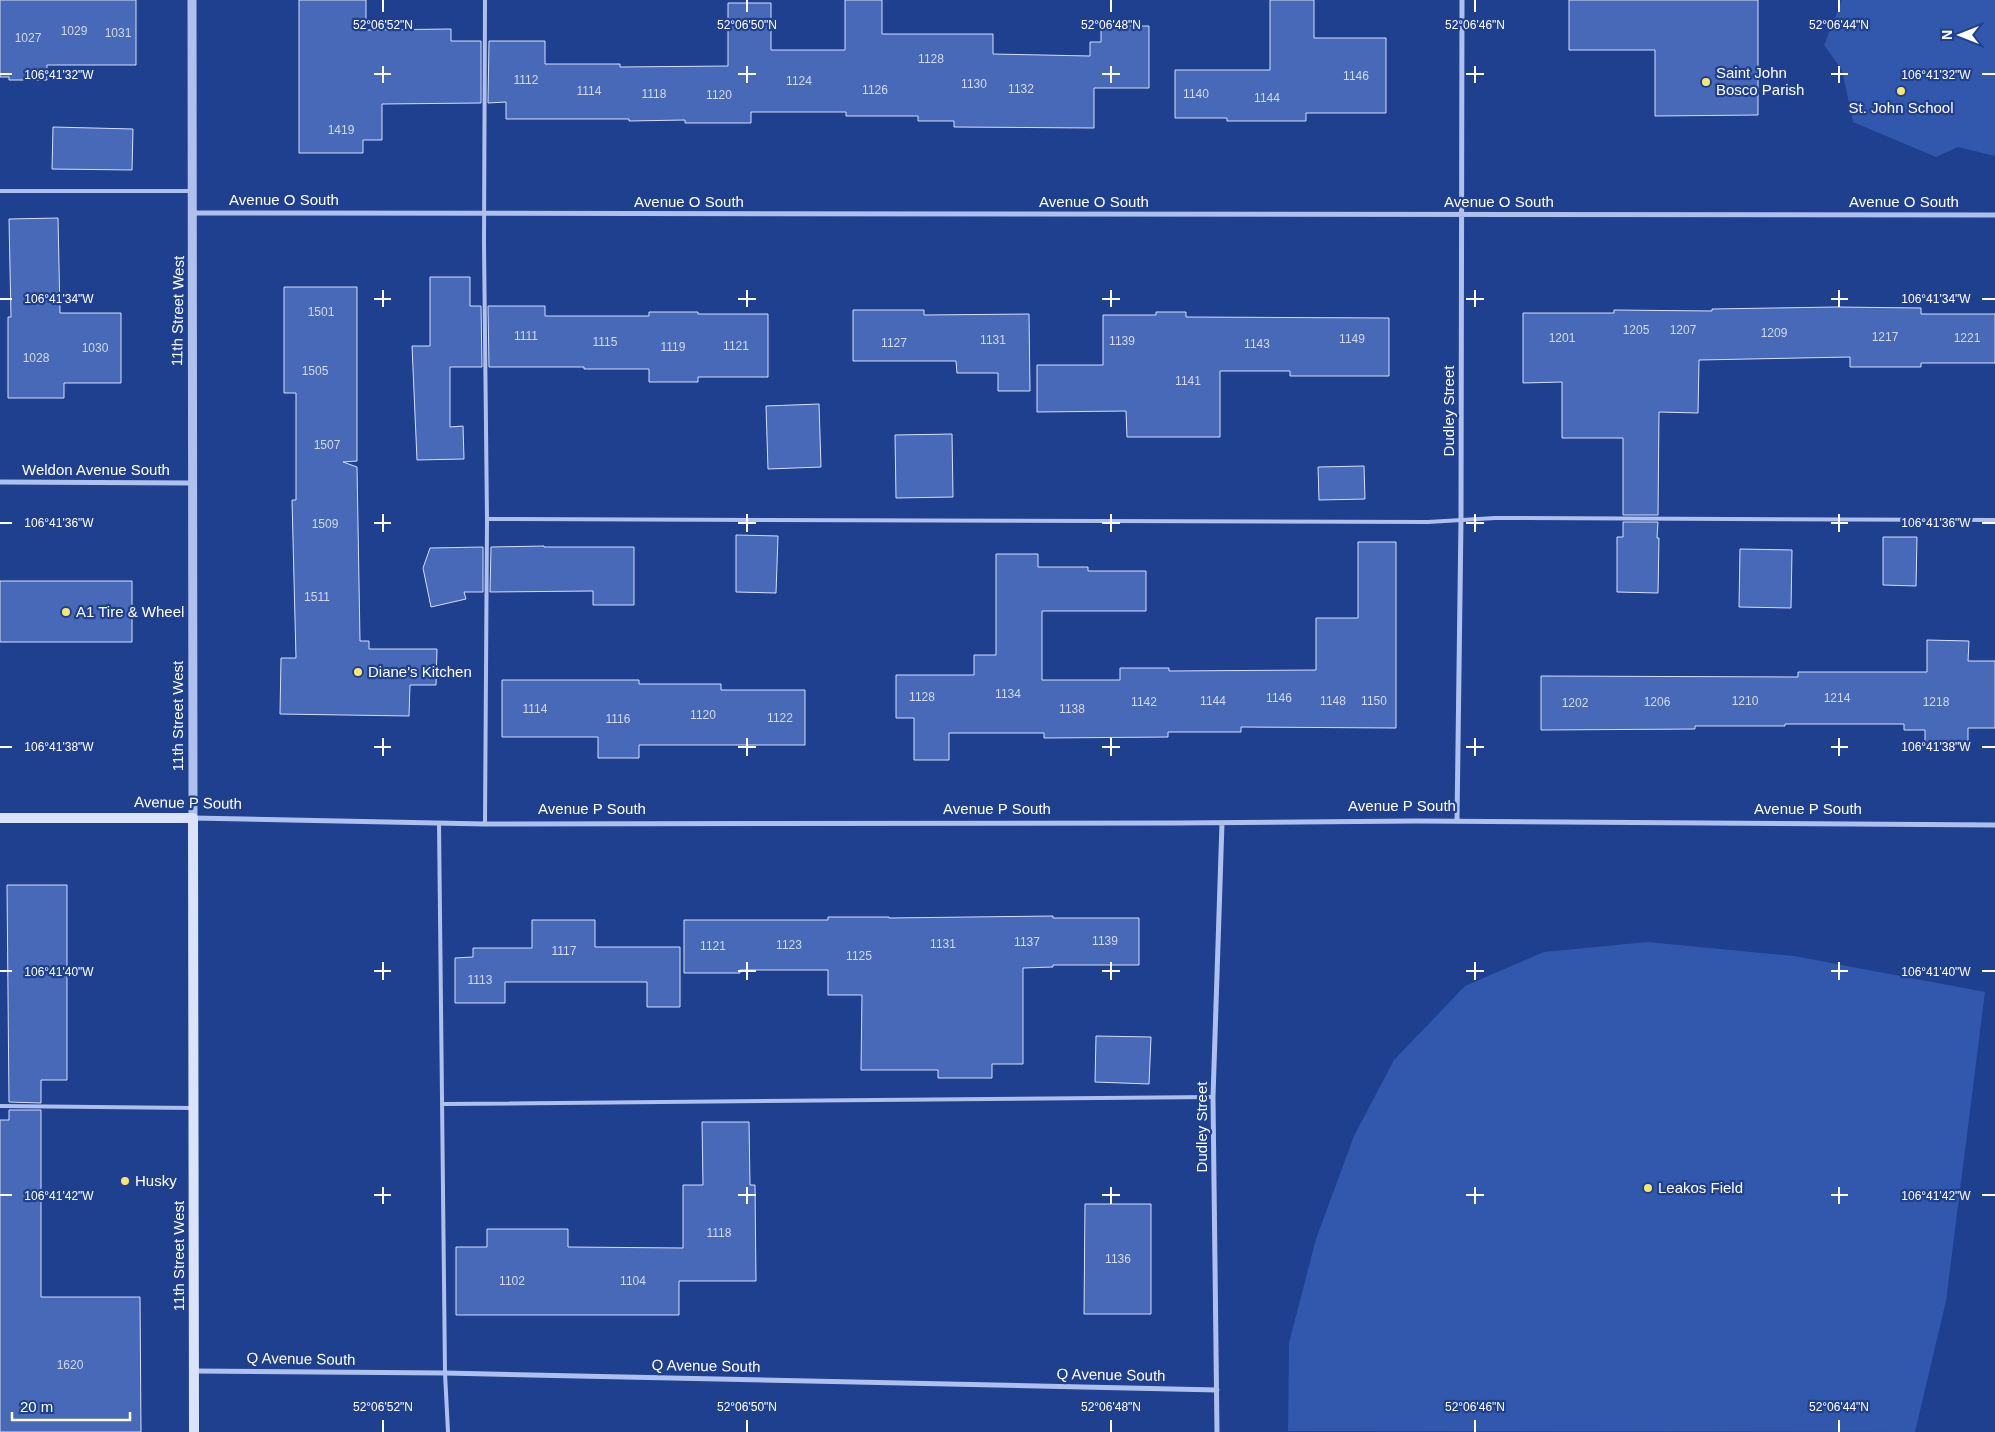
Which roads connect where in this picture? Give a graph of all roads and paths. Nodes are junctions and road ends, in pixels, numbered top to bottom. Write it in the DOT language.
graph roads {
  1 [pos="192,0"];
  2 [pos="485,0"];
  3 [pos="1462,0"];
  4 [pos="0,191"];
  5 [pos="194,191"];
  6 [pos="193,213"];
  7 [pos="484,214"];
  8 [pos="1461,214"];
  9 [pos="1995,215"];
  10 [pos="0,482"];
  11 [pos="192,483"];
  12 [pos="487,519"];
  13 [pos="1461,520"];
  14 [pos="1995,520"];
  15 [pos="0,818"];
  16 [pos="193,818"];
  17 [pos="1457,821"];
  18 [pos="439,823"];
  19 [pos="1222,823"];
  20 [pos="485,824"];
  21 [pos="1995,825"];
  22 [pos="1214,1097"];
  23 [pos="443,1104"];
  24 [pos="0,1106"];
  25 [pos="195,1108"];
  26 [pos="194,1371"];
  27 [pos="445,1373"];
  28 [pos="1217,1390"];
  29 [pos="194,1432"];
  30 [pos="448,1432"];
  31 [pos="1217,1432"];
  1 -- 5 [label="street, 11th Street West"];
  2 -- 7 [label="lane"];
  3 -- 8 [label="street, Dudley Street"];
  4 -- 5 [label="lane"];
  5 -- 6 [label="street, 11th Street West"];
  6 -- 7 [label="street, Avenue O South"];
  6 -- 11 [label="street, 11th Street West"];
  7 -- 8 [label="street, Avenue O South"];
  7 -- 12 [label="lane"];
  8 -- 9 [label="street, Avenue O South"];
  8 -- 13 [label="street, Dudley Street"];
  10 -- 11 [label="street, Weldon Avenue South"];
  11 -- 16 [label="street, 11th Street West"];
  12 -- 13 [label="lane"];
  12 -- 20 [label="lane"];
  13 -- 14 [label="lane"];
  13 -- 17 [label="street, Dudley Street"];
  15 -- 16 [label="main road, Avenue P South"];
  16 -- 18 [label="street, Avenue P South"];
  16 -- 25 [label="main road, 11th Street West"];
  17 -- 19 [label="street, Avenue P South"];
  17 -- 21 [label="street, Avenue P South"];
  18 -- 20 [label="street, Avenue P South"];
  18 -- 23 [label="lane"];
  19 -- 20 [label="street, Avenue P South"];
  19 -- 22 [label="street, Dudley Street"];
  22 -- 23 [label="lane"];
  22 -- 28 [label="street, Dudley Street"];
  23 -- 27 [label="lane"];
  24 -- 25 [label="lane"];
  25 -- 26 [label="main road, 11th Street West"];
  26 -- 27 [label="street, Q Avenue South"];
  26 -- 29 [label="main road, 11th Street West"];
  27 -- 28 [label="street, Q Avenue South"];
  27 -- 30 [label="lane"];
  28 -- 31 [label="street, Dudley Street"];
}
